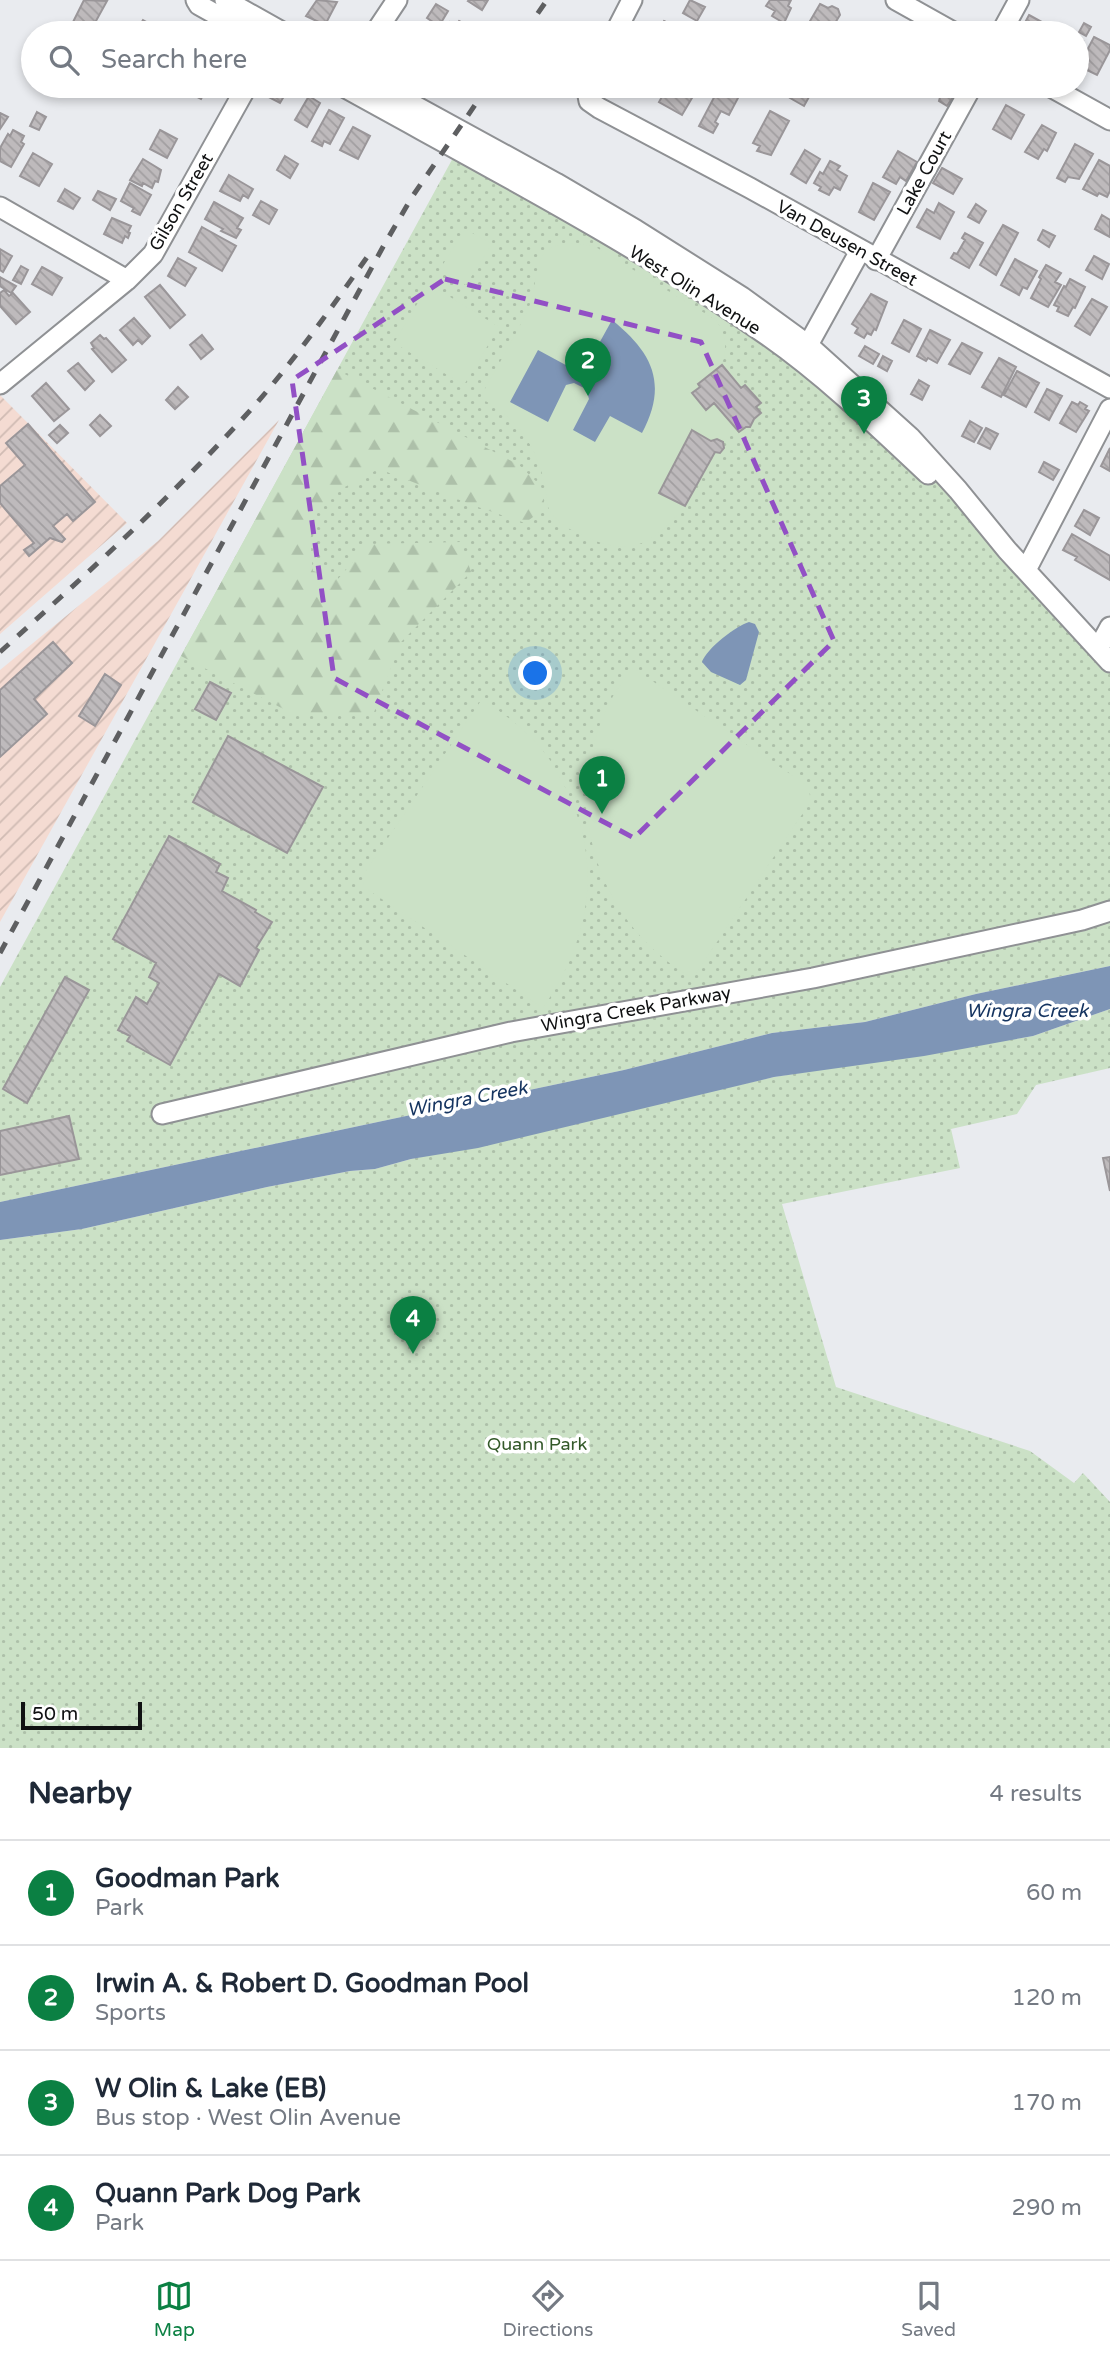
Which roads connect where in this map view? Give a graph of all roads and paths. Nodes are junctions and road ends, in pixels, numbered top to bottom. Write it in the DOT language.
graph roads {
  1 [pos="196,0"];
  2 [pos="225,0"];
  3 [pos="397,0"];
  4 [pos="632,0"];
  5 [pos="896,0"];
  6 [pos="1019,0"];
  7 [pos="228,21"];
  8 [pos="261,21"];
  9 [pos="383,21"];
  10 [pos="621,21"];
  11 [pos="934,21"];
  12 [pos="1008,21"];
  13 [pos="240,98"];
  14 [pos="364,98"];
  15 [pos="401,98"];
  16 [pos="589,98"];
  17 [pos="965,98"];
  18 [pos="1071,98"];
  19 [pos="1110,120"];
  20 [pos="0,207"];
  21 [pos="868,255"];
  22 [pos="127,280"];
  23 [pos="804,352"];
  24 [pos="0,384"];
  25 [pos="1110,388"];
  26 [pos="1110,409"];
  27 [pos="1026,570"];
  28 [pos="1110,627"];
  29 [pos="1104,655"];
  30 [pos="1110,911"];
  31 [pos="162,1114"];
  1 -- 7 [label="street"];
  2 -- 8 [label="street"];
  3 -- 9 [label="street"];
  4 -- 10 [label="street"];
  5 -- 11 [label="street"];
  6 -- 12 [label="street"];
  13 -- 22 [label="street, Gilson Street"];
  14 -- 23 [label="street, West Olin Avenue"];
  15 -- 23 [label="street, West Olin Avenue"];
  16 -- 21 [label="street, Van Deusen Street"];
  17 -- 21 [label="street, Lake Court"];
  18 -- 19 [label="street"];
  20 -- 22 [label="street"];
  21 -- 23 [label="street, Lake Court"];
  21 -- 25 [label="street, Van Deusen Street"];
  22 -- 24 [label="street, Gilson Street"];
  23 -- 27 [label="street, West Olin Avenue"];
  26 -- 27 [label="street"];
  27 -- 29 [label="street, West Olin Avenue"];
  28 -- 29 [label="street"];
  30 -- 31 [label="street, Wingra Creek Parkway"];
}
